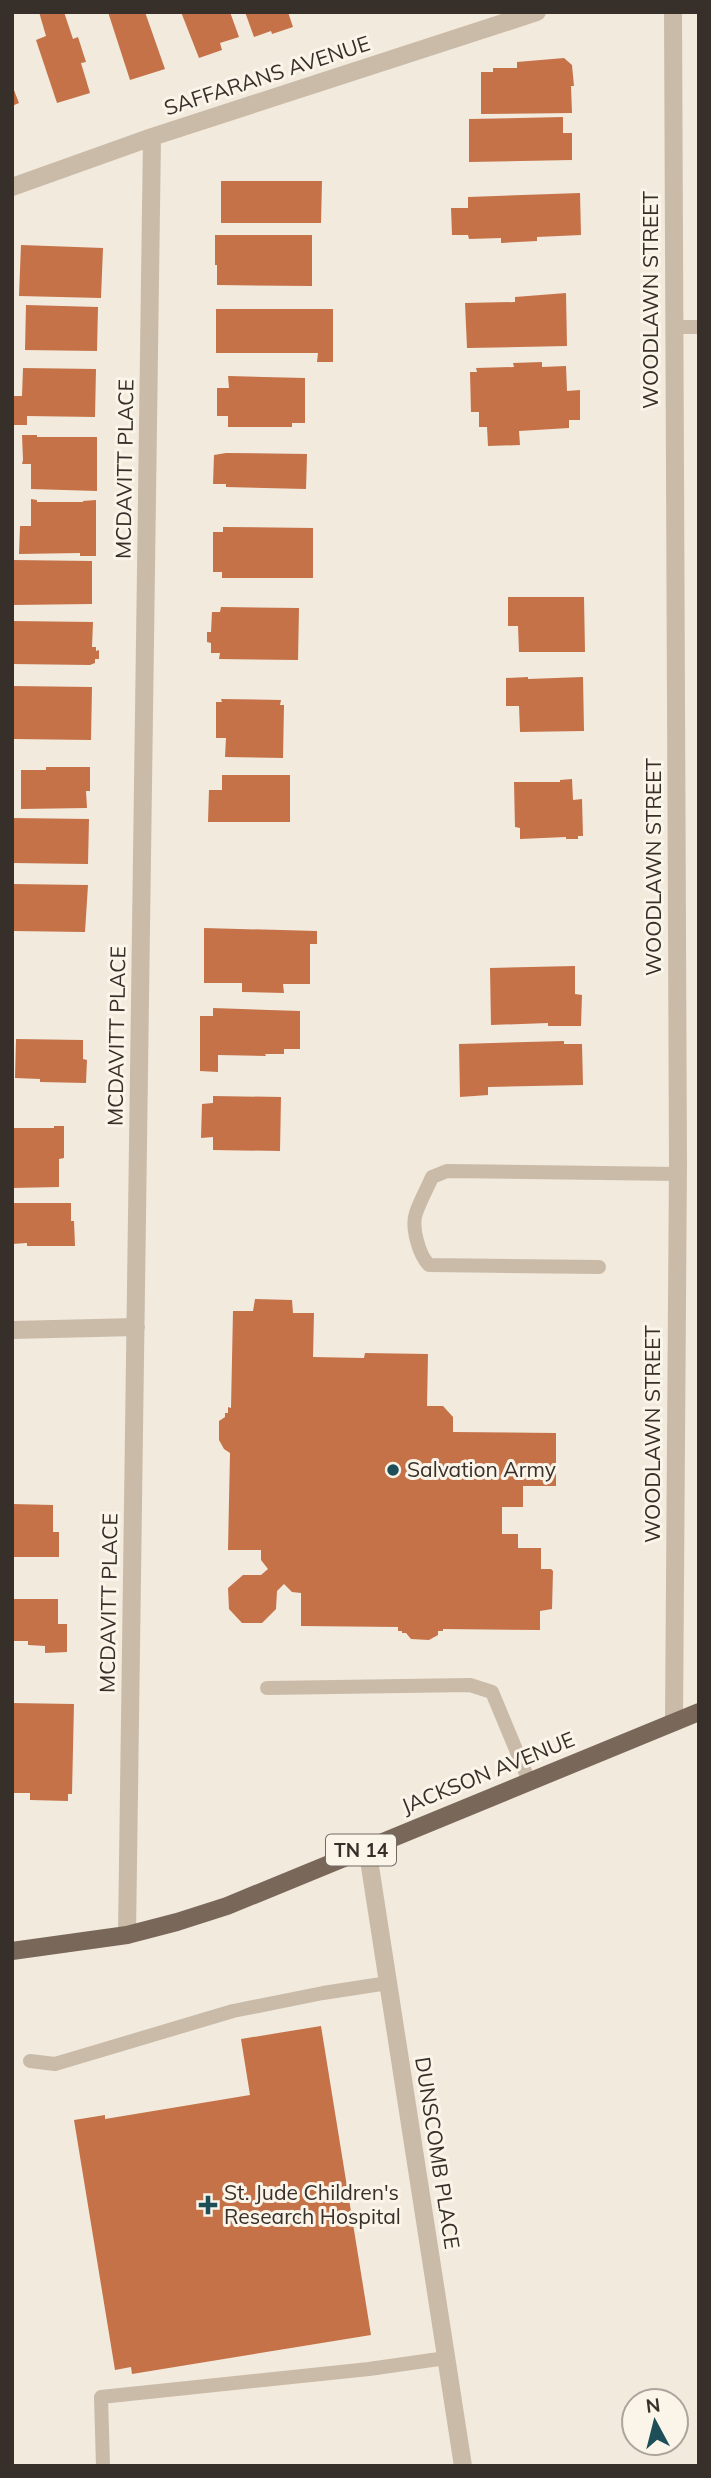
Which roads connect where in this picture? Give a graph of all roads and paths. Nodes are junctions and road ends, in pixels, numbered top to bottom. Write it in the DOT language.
graph roads {
  1 [pos="537,12"];
  2 [pos="673,12"];
  3 [pos="152,137"];
  4 [pos="12,187"];
  5 [pos="674,327"];
  6 [pos="699,327"];
  7 [pos="678,1174"];
  8 [pos="599,1266"];
  9 [pos="136,1327"];
  10 [pos="12,1330"];
  11 [pos="267,1688"];
  12 [pos="699,1712"];
  13 [pos="674,1722"];
  14 [pos="529,1782"];
  15 [pos="367,1847"];
  16 [pos="127,1935"];
  17 [pos="12,1951"];
  18 [pos="388,1983"];
  19 [pos="30,2061"];
  20 [pos="446,2358"];
  21 [pos="103,2466"];
  22 [pos="463,2466"];
  1 -- 3 [label="street, SAFFARANS AVENUE"];
  2 -- 5 [label="street, WOODLAWN STREET"];
  3 -- 4 [label="street, SAFFARANS AVENUE"];
  3 -- 9 [label="street, MCDAVITT PLACE"];
  5 -- 6 [label="lane"];
  5 -- 7 [label="street, WOODLAWN STREET"];
  7 -- 8 [label="lane"];
  7 -- 13 [label="street, WOODLAWN STREET"];
  9 -- 10 [label="street"];
  9 -- 16 [label="street, MCDAVITT PLACE"];
  11 -- 14 [label="lane"];
  12 -- 13 [label="main road, JACKSON AVENUE / TN 14"];
  13 -- 14 [label="main road, JACKSON AVENUE / TN 14"];
  14 -- 15 [label="main road, JACKSON AVENUE / TN 14"];
  15 -- 16 [label="main road, JACKSON AVENUE / TN 14"];
  15 -- 18 [label="street, DUNSCOMB PLACE"];
  16 -- 17 [label="main road, JACKSON AVENUE / TN 14"];
  18 -- 19 [label="lane"];
  18 -- 20 [label="street, DUNSCOMB PLACE"];
  20 -- 21 [label="lane"];
  20 -- 22 [label="street, DUNSCOMB PLACE"];
}
